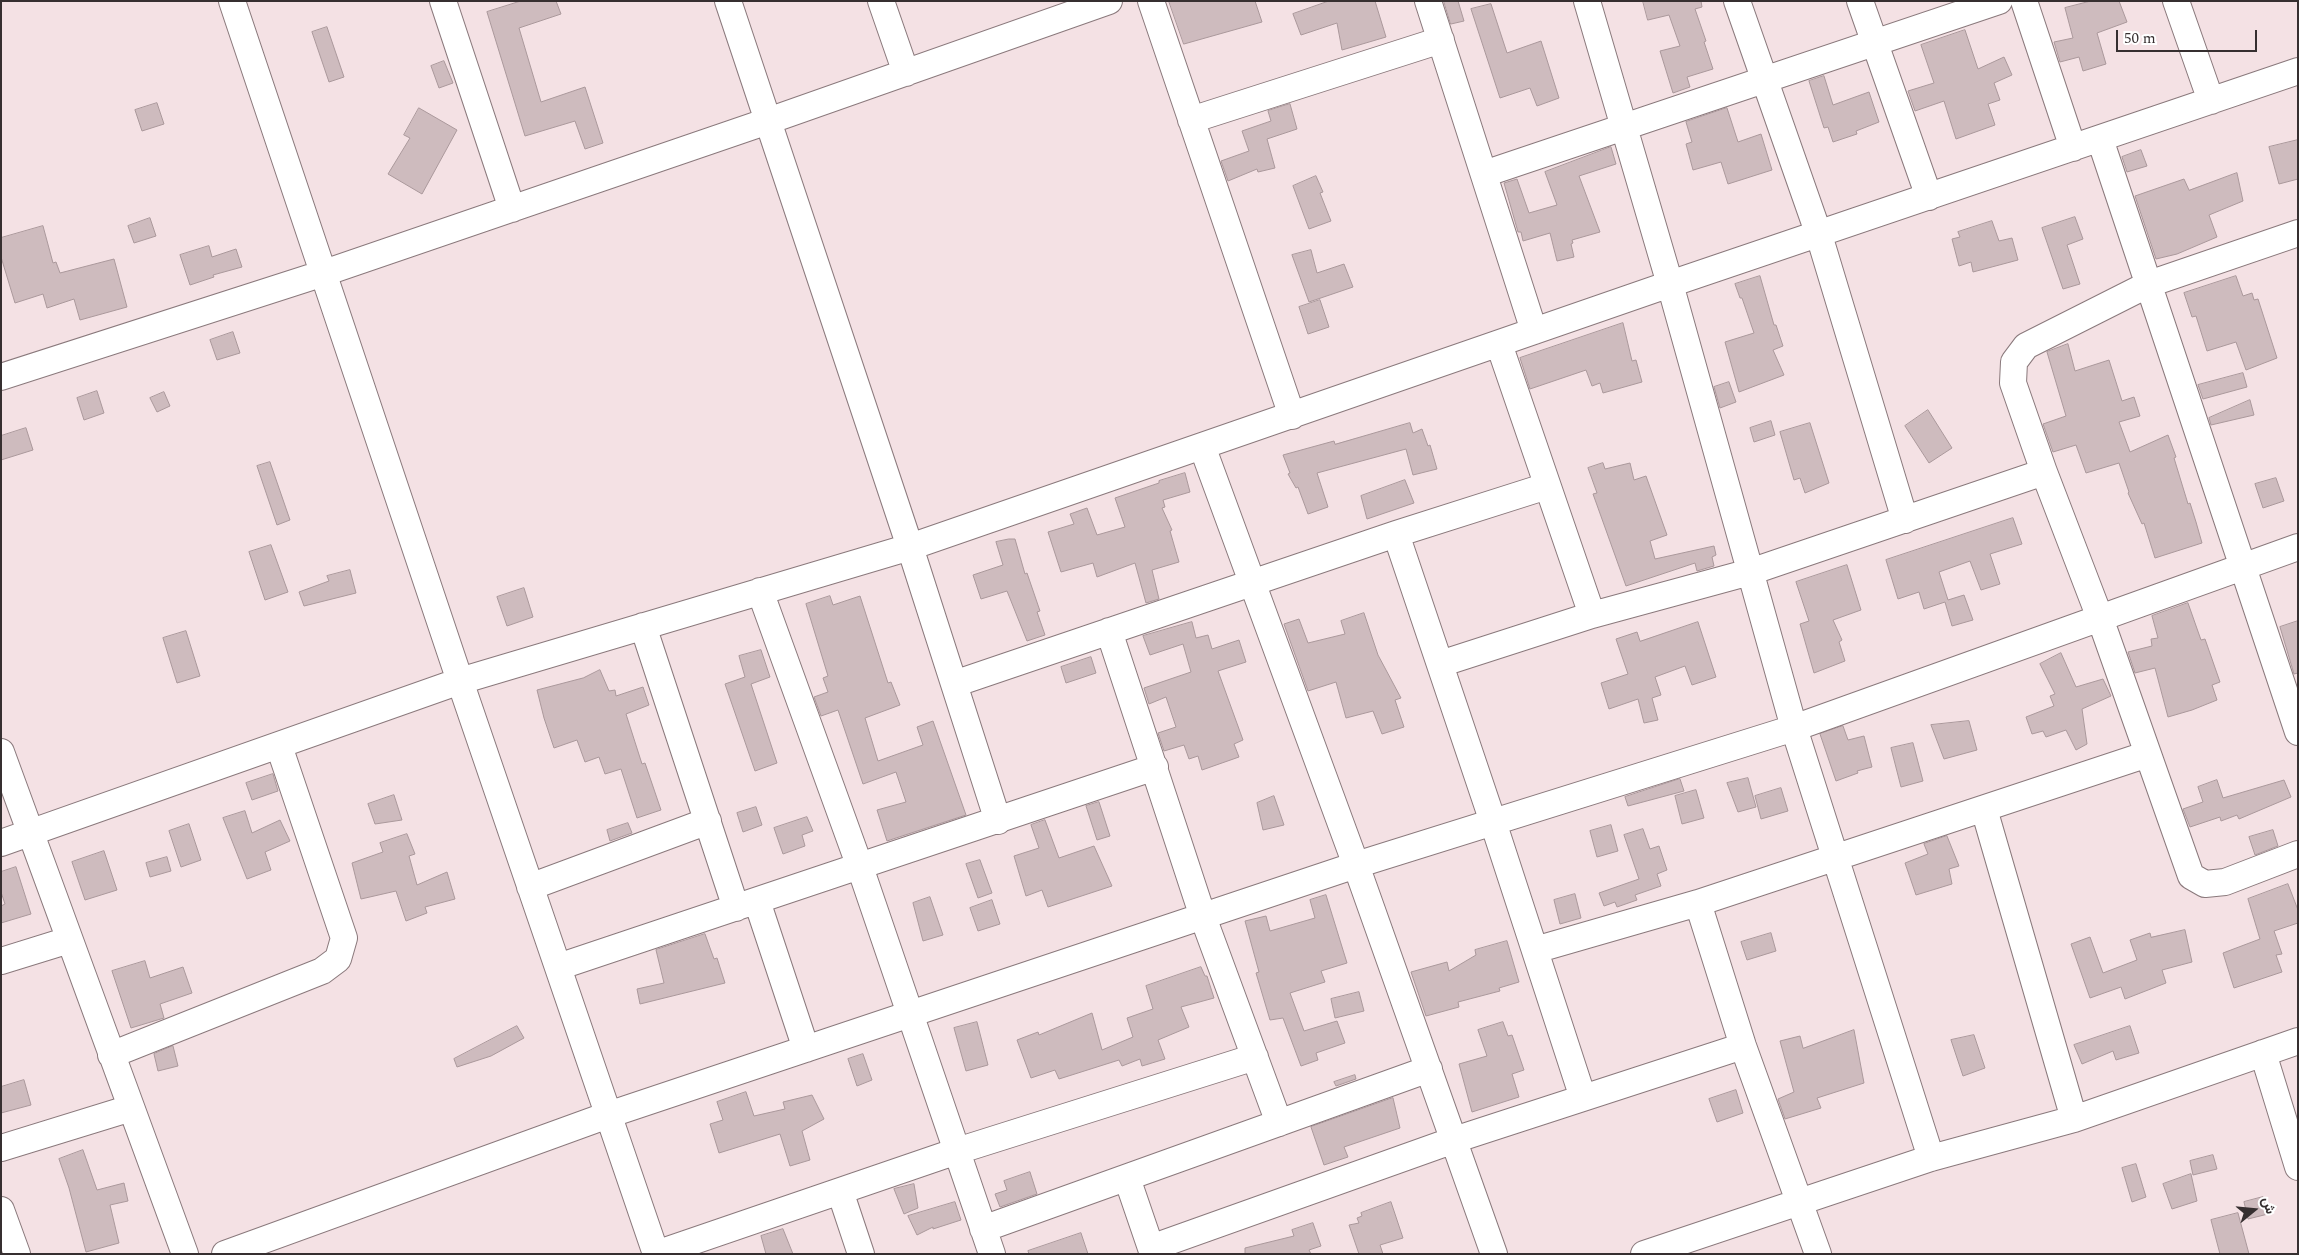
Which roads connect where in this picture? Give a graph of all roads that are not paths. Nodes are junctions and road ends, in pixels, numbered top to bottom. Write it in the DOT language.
graph roads {
  1 [pos="232,1"];
  2 [pos="442,1"];
  3 [pos="728,1"];
  4 [pos="881,1"];
  5 [pos="1109,1"];
  6 [pos="1151,1"];
  7 [pos="1428,1"];
  8 [pos="1587,1"];
  9 [pos="1737,1"];
  10 [pos="1860,1"];
  11 [pos="1999,1"];
  12 [pos="2024,1"];
  13 [pos="2176,1"];
  14 [pos="1441,40"];
  15 [pos="1874,45"];
  16 [pos="2298,70"];
  17 [pos="906,73"];
  18 [pos="1765,82"];
  19 [pos="2211,101"];
  20 [pos="1192,120"];
  21 [pos="768,121"];
  22 [pos="1625,128"];
  23 [pos="2100,139"];
  24 [pos="2073,148"];
  25 [pos="1484,174"];
  26 [pos="1929,198"];
  27 [pos="512,209"];
  28 [pos="2298,233"];
  29 [pos="1819,235"];
  30 [pos="324,274"];
  31 [pos="1670,284"];
  32 [pos="2149,284"];
  33 [pos="1534,331"];
  34 [pos="1499,344"];
  35 [pos="1,377"];
  36 [pos="1292,416"];
  37 [pos="1202,446"];
  38 [pos="2044,472"];
  39 [pos="1547,486"];
  40 [pos="1905,520"];
  41 [pos="1396,534"];
  42 [pos="2298,546"];
  43 [pos="910,547"];
  44 [pos="2242,567"];
  45 [pos="1750,572"];
  46 [pos="1253,583"];
  47 [pos="760,591"];
  48 [pos="1592,615"];
  49 [pos="2100,618"];
  50 [pos="644,626"];
  51 [pos="1109,631"];
  52 [pos="1440,664"];
  53 [pos="460,681"];
  54 [pos="954,684"];
  55 [pos="1794,728"];
  56 [pos="2298,732"];
  57 [pos="279,746"];
  58 [pos="1,752"];
  59 [pos="2148,754"];
  60 [pos="1154,767"];
  61 [pos="1984,809"];
  62 [pos="708,821"];
  63 [pos="998,821"];
  64 [pos="1494,822"];
  65 [pos="30,834"];
  66 [pos="1,843"];
  67 [pos="2298,854"];
  68 [pos="1836,858"];
  69 [pos="1356,865"];
  70 [pos="860,867"];
  71 [pos="530,887"];
  72 [pos="1698,903"];
  73 [pos="746,904"];
  74 [pos="1203,916"];
  75 [pos="69,940"];
  76 [pos="1535,950"];
  77 [pos="1,961"];
  78 [pos="558,967"];
  79 [pos="910,1014"];
  80 [pos="2298,1041"];
  81 [pos="1743,1046"];
  82 [pos="806,1049"];
  83 [pos="2263,1053"];
  84 [pos="111,1055"];
  85 [pos="1255,1057"];
  86 [pos="1429,1069"];
  87 [pos="1583,1098"];
  88 [pos="131,1108"];
  89 [pos="608,1115"];
  90 [pos="2074,1119"];
  91 [pos="1279,1123"];
  92 [pos="1454,1140"];
  93 [pos="1,1148"];
  94 [pos="957,1151"];
  95 [pos="1931,1158"];
  96 [pos="2298,1167"];
  97 [pos="1127,1178"];
  98 [pos="840,1191"];
  99 [pos="1798,1201"];
  100 [pos="1,1210"];
  101 [pos="983,1229"];
  102 [pos="1152,1251"];
  103 [pos="16,1254"];
  104 [pos="185,1254"];
  105 [pos="225,1254"];
  106 [pos="656,1254"];
  107 [pos="861,1254"];
  108 [pos="992,1254"];
  109 [pos="1494,1254"];
  110 [pos="1644,1254"];
  111 [pos="1818,1254"];
  1 -- 30 [label="street"];
  2 -- 27 [label="street"];
  3 -- 21 [label="street"];
  4 -- 17 [label="street"];
  5 -- 17 [label="street"];
  6 -- 20 [label="street"];
  7 -- 14 [label="street"];
  8 -- 22 [label="street"];
  9 -- 18 [label="street"];
  10 -- 15 [label="street"];
  11 -- 15 [label="street"];
  12 -- 24 [label="street"];
  13 -- 19 [label="street"];
  14 -- 20 [label="street"];
  14 -- 25 [label="street"];
  15 -- 18 [label="street"];
  15 -- 26 [label="street"];
  16 -- 19 [label="street"];
  17 -- 21 [label="street"];
  18 -- 22 [label="street"];
  18 -- 29 [label="street"];
  19 -- 23 [label="street"];
  20 -- 36 [label="street"];
  21 -- 27 [label="street"];
  21 -- 43 [label="street"];
  22 -- 25 [label="street"];
  22 -- 31 [label="street"];
  23 -- 24 [label="street"];
  23 -- 32 [label="street"];
  24 -- 26 [label="street"];
  25 -- 33 [label="street"];
  26 -- 29 [label="street"];
  27 -- 30 [label="street"];
  28 -- 32 [label="street"];
  29 -- 31 [label="street"];
  29 -- 40 [label="street"];
  30 -- 35 [label="street"];
  30 -- 53 [label="street"];
  31 -- 33 [label="street"];
  31 -- 45 [label="street"];
  32 -- 38 [label="street"];
  32 -- 44 [label="street"];
  33 -- 34 [label="street"];
  34 -- 36 [label="street"];
  34 -- 39 [label="street"];
  36 -- 37 [label="street"];
  37 -- 43 [label="street"];
  37 -- 46 [label="street"];
  38 -- 40 [label="street"];
  38 -- 49 [label="street"];
  39 -- 41 [label="street"];
  39 -- 48 [label="street"];
  40 -- 45 [label="street"];
  41 -- 46 [label="street"];
  41 -- 52 [label="street"];
  42 -- 44 [label="street"];
  43 -- 47 [label="street"];
  43 -- 54 [label="street"];
  44 -- 49 [label="street"];
  44 -- 56 [label="street"];
  45 -- 48 [label="street"];
  45 -- 55 [label="street"];
  46 -- 51 [label="street"];
  46 -- 69 [label="street"];
  47 -- 50 [label="street"];
  47 -- 70 [label="street"];
  48 -- 52 [label="street"];
  49 -- 55 [label="street"];
  49 -- 59 [label="street"];
  50 -- 53 [label="street"];
  50 -- 62 [label="street"];
  51 -- 54 [label="street"];
  51 -- 60 [label="street"];
  52 -- 64 [label="street"];
  53 -- 57 [label="street"];
  53 -- 71 [label="street"];
  54 -- 63 [label="street"];
  55 -- 64 [label="street"];
  55 -- 68 [label="street"];
  57 -- 65 [label="street"];
  57 -- 84 [label="street"];
  58 -- 65 [label="street"];
  59 -- 61 [label="street"];
  59 -- 67 [label="street"];
  60 -- 63 [label="street"];
  60 -- 74 [label="street"];
  61 -- 68 [label="street"];
  61 -- 90 [label="street"];
  62 -- 71 [label="street"];
  62 -- 73 [label="street"];
  63 -- 70 [label="street"];
  64 -- 69 [label="street"];
  64 -- 76 [label="street"];
  65 -- 66 [label="street"];
  65 -- 75 [label="street"];
  68 -- 72 [label="street"];
  68 -- 95 [label="street"];
  69 -- 74 [label="street"];
  69 -- 86 [label="street"];
  70 -- 73 [label="street"];
  70 -- 79 [label="street"];
  71 -- 78 [label="street"];
  72 -- 76 [label="street"];
  72 -- 81 [label="street"];
  73 -- 78 [label="street"];
  73 -- 82 [label="street"];
  74 -- 79 [label="street"];
  74 -- 85 [label="street"];
  75 -- 77 [label="street"];
  75 -- 84 [label="street"];
  76 -- 87 [label="street"];
  78 -- 89 [label="street"];
  79 -- 82 [label="street"];
  79 -- 94 [label="street"];
  80 -- 83 [label="street"];
  81 -- 87 [label="street"];
  81 -- 99 [label="street"];
  82 -- 89 [label="street"];
  83 -- 90 [label="street"];
  83 -- 96 [label="street"];
  84 -- 88 [label="street"];
  85 -- 91 [label="street"];
  85 -- 94 [label="street"];
  86 -- 91 [label="street"];
  86 -- 92 [label="street"];
  87 -- 92 [label="street"];
  88 -- 93 [label="street"];
  88 -- 104 [label="street"];
  89 -- 105 [label="street"];
  89 -- 106 [label="street"];
  90 -- 95 [label="street"];
  91 -- 97 [label="street"];
  92 -- 102 [label="street"];
  92 -- 109 [label="street"];
  94 -- 98 [label="street"];
  94 -- 101 [label="street"];
  95 -- 99 [label="street"];
  97 -- 101 [label="street"];
  97 -- 102 [label="street"];
  98 -- 106 [label="street"];
  98 -- 107 [label="street"];
  99 -- 110 [label="street"];
  99 -- 111 [label="street"];
  100 -- 103 [label="street"];
  101 -- 108 [label="street"];
}
